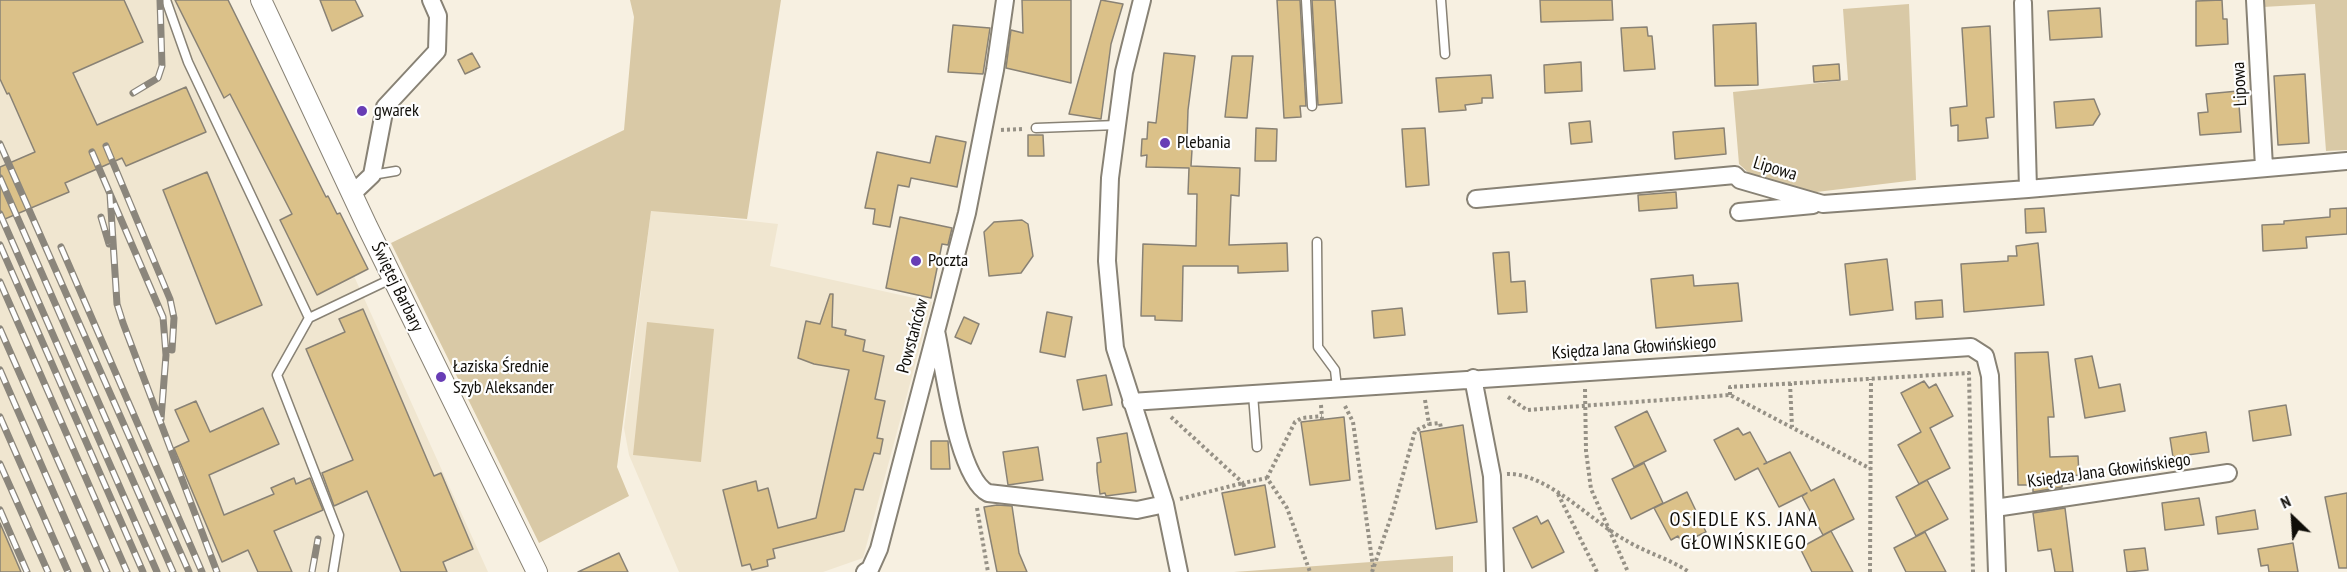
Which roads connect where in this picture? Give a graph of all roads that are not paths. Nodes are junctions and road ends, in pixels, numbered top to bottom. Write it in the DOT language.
graph roads {
  1 [pos="166,0"];
  2 [pos="261,0"];
  3 [pos="430,0"];
  4 [pos="1005,0"];
  5 [pos="1142,0"];
  6 [pos="1306,0"];
  7 [pos="1441,0"];
  8 [pos="2255,0"];
  9 [pos="2023,3"];
  10 [pos="1445,54"];
  11 [pos="1312,106"];
  12 [pos="1117,125"];
  13 [pos="1036,128"];
  14 [pos="2347,161"];
  15 [pos="2264,167"];
  16 [pos="396,171"];
  17 [pos="372,175"];
  18 [pos="2028,189"];
  19 [pos="352,194"];
  20 [pos="1476,199"];
  21 [pos="1822,204"];
  22 [pos="1739,212"];
  23 [pos="1317,242"];
  24 [pos="393,278"];
  25 [pos="309,318"];
  26 [pos="936,327"];
  27 [pos="1473,378"];
  28 [pos="1337,388"];
  29 [pos="1253,394"];
  30 [pos="1131,402"];
  31 [pos="1257,447"];
  32 [pos="2228,474"];
  33 [pos="1165,504"];
  34 [pos="1995,508"];
  35 [pos="869,571"];
  36 [pos="333,572"];
  37 [pos="537,572"];
  38 [pos="1179,572"];
  39 [pos="1495,572"];
  40 [pos="1997,572"];
  1 -- 25 [label="lane"];
  2 -- 19 [label="street, Świętej Barbary"];
  3 -- 17 [label="street"];
  4 -- 26 [label="street, Powstańców"];
  5 -- 12 [label="street"];
  6 -- 11 [label="lane"];
  7 -- 10 [label="lane"];
  8 -- 15 [label="street, Lipowa"];
  9 -- 18 [label="street"];
  12 -- 13 [label="lane"];
  12 -- 30 [label="street"];
  14 -- 15 [label="street, Lipowa"];
  15 -- 18 [label="street, Lipowa"];
  16 -- 17 [label="lane"];
  17 -- 19 [label="street"];
  18 -- 21 [label="street, Lipowa"];
  19 -- 24 [label="street, Świętej Barbary"];
  20 -- 21 [label="street, Lipowa"];
  21 -- 22 [label="street"];
  23 -- 28 [label="lane"];
  24 -- 25 [label="lane"];
  24 -- 37 [label="street, Świętej Barbary"];
  25 -- 36 [label="lane"];
  26 -- 33 [label="street"];
  26 -- 35 [label="street, Powstańców"];
  27 -- 28 [label="street, Księdza Jana Głowińskiego"];
  27 -- 34 [label="street, Księdza Jana Głowińskiego"];
  27 -- 39 [label="street"];
  28 -- 29 [label="street, Księdza Jana Głowińskiego"];
  29 -- 30 [label="street, Księdza Jana Głowińskiego"];
  29 -- 31 [label="lane"];
  30 -- 33 [label="street"];
  32 -- 34 [label="street, Księdza Jana Głowińskiego"];
  33 -- 38 [label="street"];
  34 -- 40 [label="street, Księdza Jana Głowińskiego"];
}
